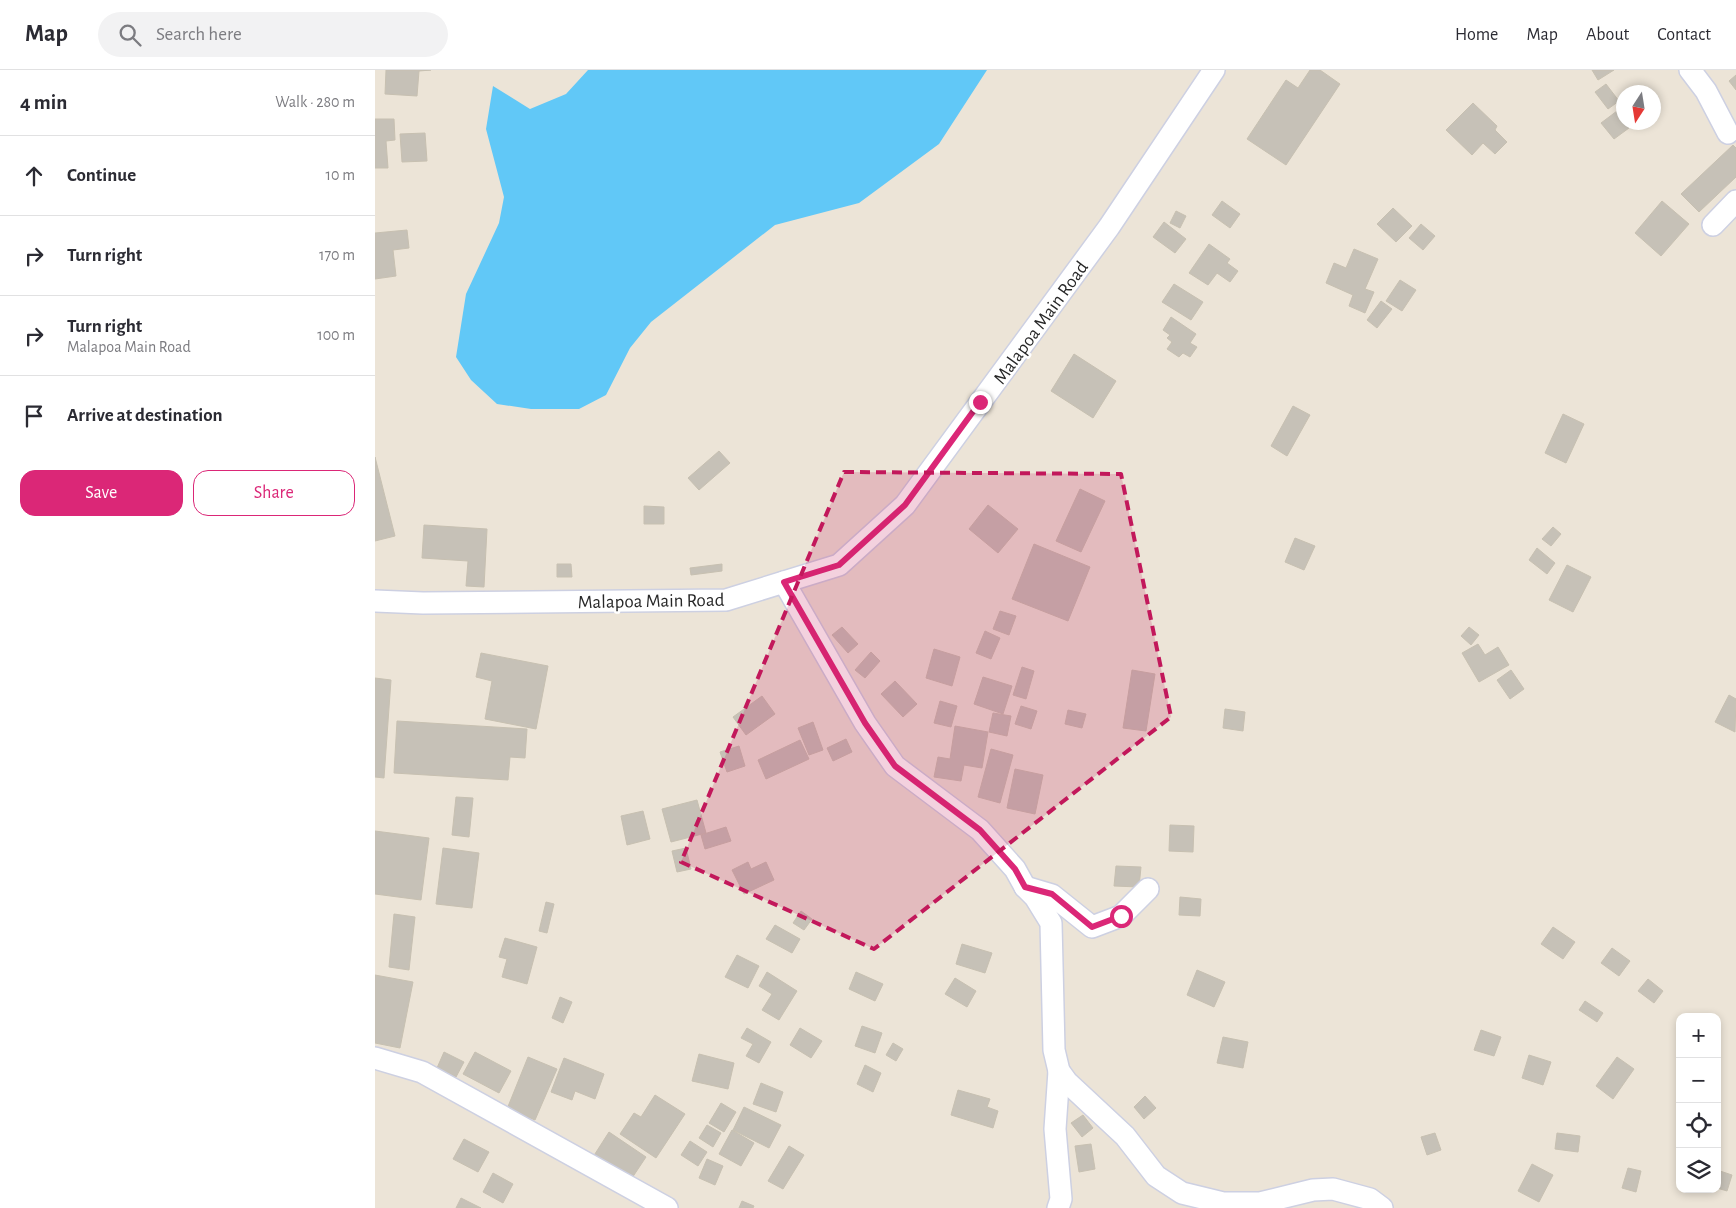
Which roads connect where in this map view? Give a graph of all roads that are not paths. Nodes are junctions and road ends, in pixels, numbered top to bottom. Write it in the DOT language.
graph roads {
  1 [pos="1214,70"];
  2 [pos="1690,70"];
  3 [pos="1728,134"];
  4 [pos="1736,201"];
  5 [pos="1713,225"];
  6 [pos="784,582"];
  7 [pos="375,601"];
  8 [pos="1025,887"];
  9 [pos="1149,889"];
  10 [pos="375,1058"];
  11 [pos="1059,1071"];
  12 [pos="667,1208"];
  13 [pos="1059,1208"];
  14 [pos="1382,1208"];
  1 -- 6 [label="street, Malapoa Main Road"];
  2 -- 3 [label="street"];
  4 -- 5 [label="street"];
  6 -- 7 [label="street, Malapoa Main Road"];
  6 -- 8 [label="street"];
  8 -- 9 [label="street"];
  8 -- 11 [label="street"];
  10 -- 12 [label="street"];
  11 -- 13 [label="street"];
  11 -- 14 [label="street"];
}
